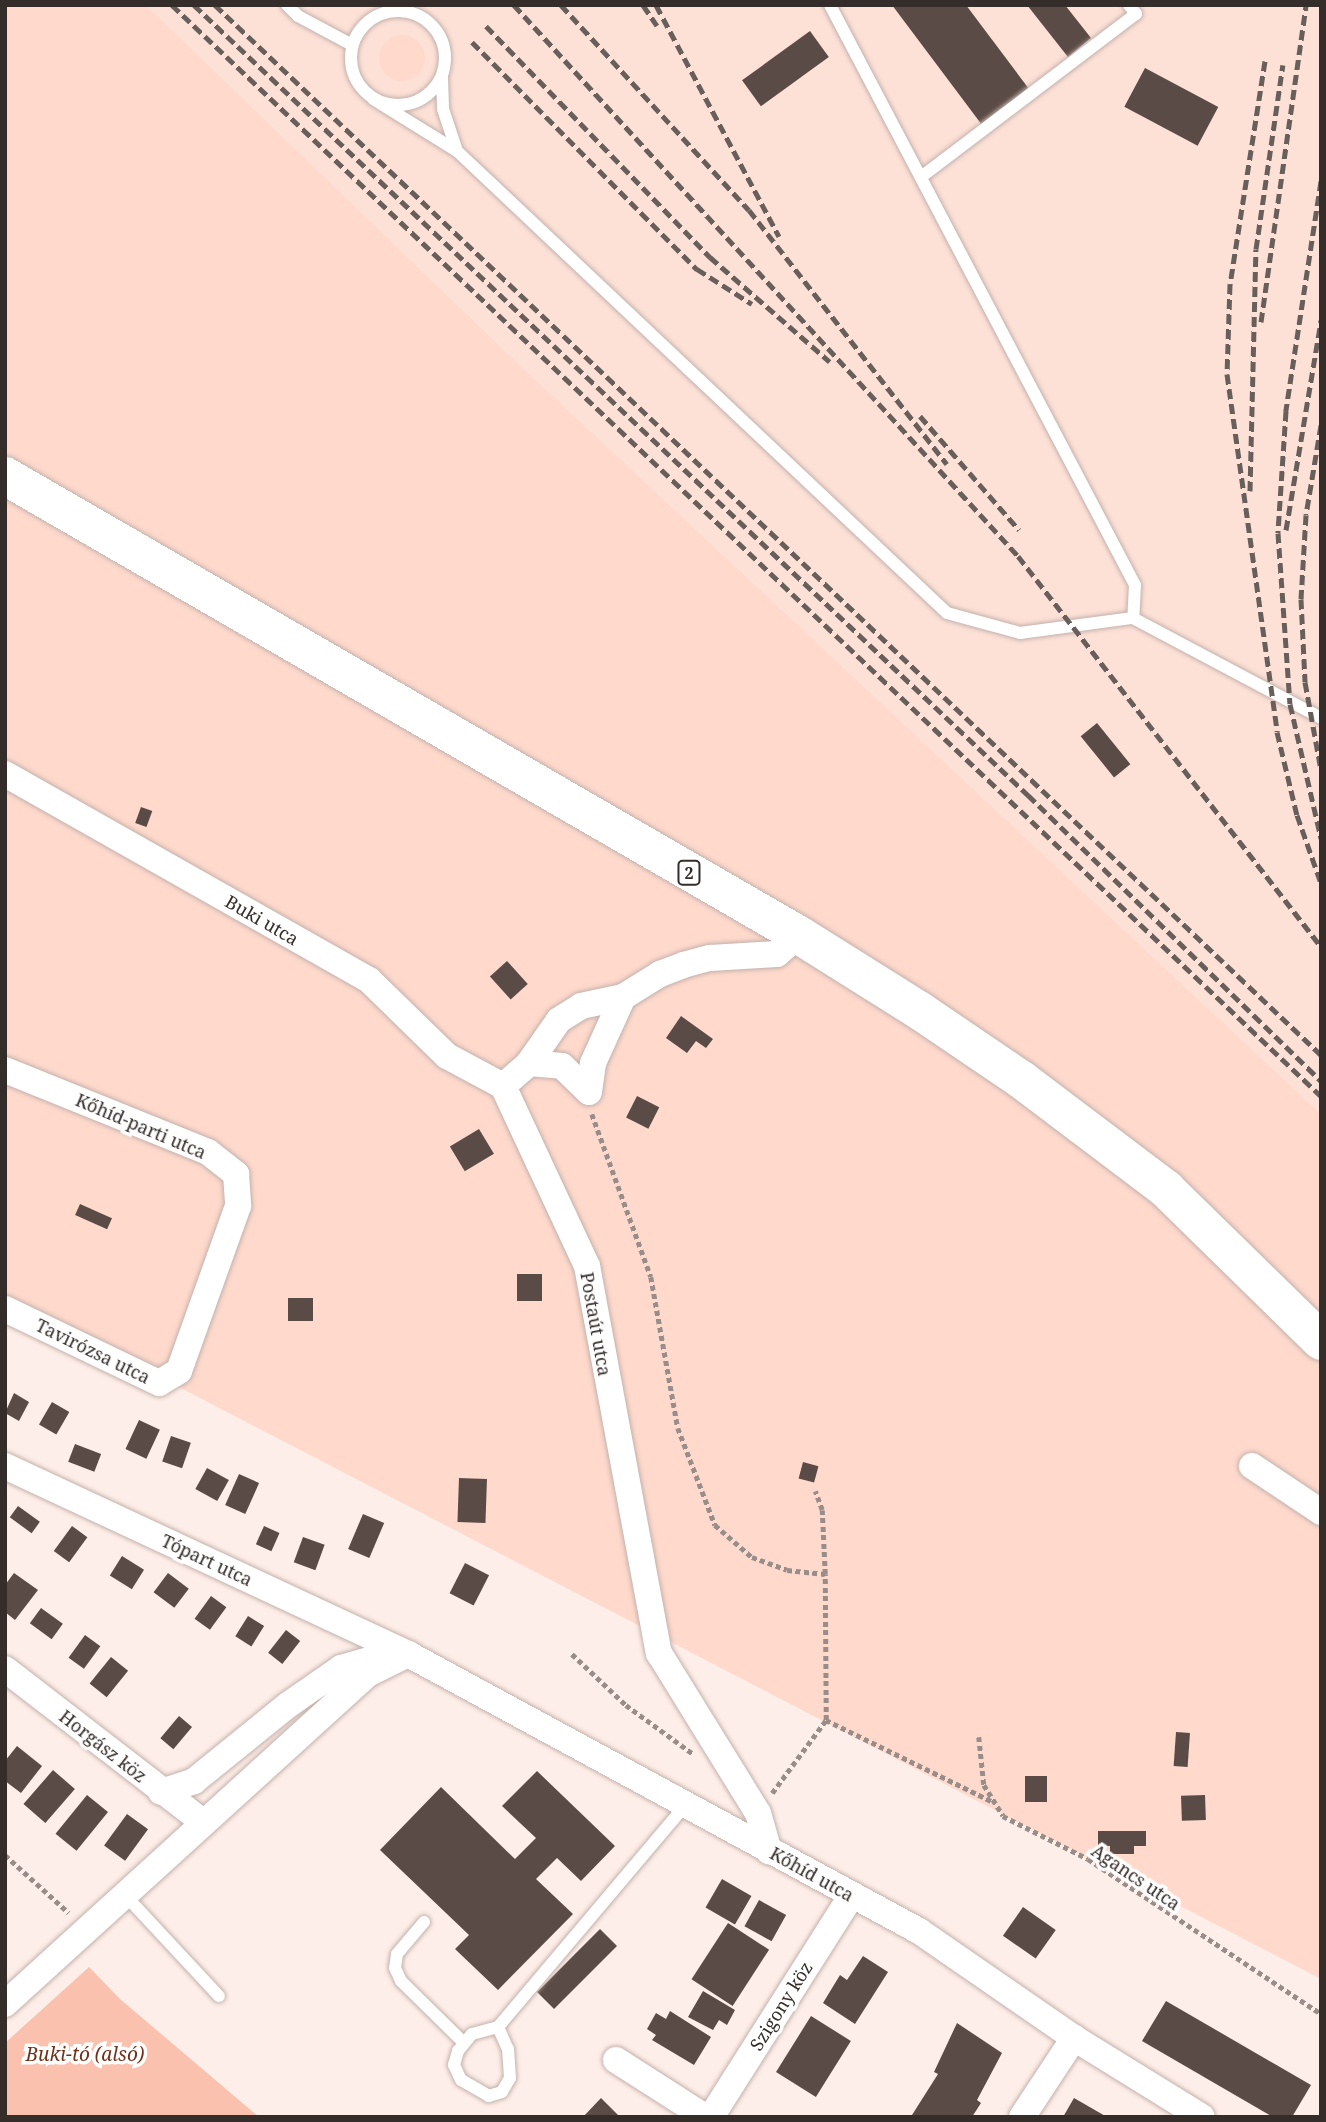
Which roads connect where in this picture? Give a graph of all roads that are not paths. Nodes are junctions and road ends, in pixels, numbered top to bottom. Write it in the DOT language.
graph roads {
  1 [pos="287,5"];
  2 [pos="420,5"];
  3 [pos="830,5"];
  4 [pos="1134,8"];
  5 [pos="427,20"];
  6 [pos="352,46"];
  7 [pos="442,78"];
  8 [pos="373,99"];
  9 [pos="457,151"];
  10 [pos="921,177"];
  11 [pos="5,476"];
  12 [pos="1133,618"];
  13 [pos="1321,718"];
  14 [pos="5,774"];
  15 [pos="799,935"];
  16 [pos="623,997"];
  17 [pos="528,1063"];
  18 [pos="5,1070"];
  19 [pos="503,1086"];
  20 [pos="5,1309"];
  21 [pos="1321,1341"];
  22 [pos="180,1371"];
  23 [pos="5,1466"];
  24 [pos="1252,1466"];
  25 [pos="1321,1512"];
  26 [pos="408,1654"];
  27 [pos="5,1669"];
  28 [pos="161,1792"];
  29 [pos="685,1806"];
  30 [pos="202,1821"];
  31 [pos="769,1851"];
  32 [pos="125,1895"];
  33 [pos="851,1896"];
  34 [pos="424,1922"];
  35 [pos="219,1996"];
  36 [pos="5,2004"];
  37 [pos="498,2027"];
  38 [pos="1074,2038"];
  39 [pos="464,2043"];
  40 [pos="616,2060"];
  41 [pos="705,2117"];
  42 [pos="710,2117"];
  43 [pos="1022,2117"];
  44 [pos="1202,2117"];
  1 -- 6 [label="lane"];
  2 -- 5 [label="lane"];
  3 -- 10 [label="lane"];
  4 -- 10 [label="lane"];
  5 -- 6 [label="lane"];
  5 -- 7 [label="lane"];
  6 -- 8 [label="lane"];
  7 -- 8 [label="lane"];
  7 -- 9 [label="lane"];
  8 -- 9 [label="lane"];
  9 -- 12 [label="lane"];
  10 -- 12 [label="lane"];
  11 -- 15 [label="main road, 2"];
  12 -- 13 [label="lane"];
  14 -- 19 [label="street, Buki utca"];
  15 -- 16 [label="street"];
  15 -- 21 [label="main road, 2"];
  16 -- 17 [label="street"];
  16 -- 17 [label="street"];
  17 -- 19 [label="street"];
  18 -- 22 [label="street, Kőhíd-parti utca"];
  19 -- 31 [label="street, Postaút utca"];
  20 -- 22 [label="street, Tavirózsa utca"];
  23 -- 26 [label="street, Tópart utca"];
  24 -- 25 [label="street"];
  26 -- 28 [label="street"];
  26 -- 29 [label="street, Kőhíd utca"];
  26 -- 30 [label="street"];
  27 -- 28 [label="street, Horgász köz"];
  28 -- 30 [label="street, Horgász köz"];
  29 -- 31 [label="street, Kőhíd utca"];
  29 -- 37 [label="lane"];
  30 -- 32 [label="street"];
  31 -- 33 [label="street, Kőhíd utca"];
  32 -- 35 [label="lane"];
  32 -- 36 [label="street"];
  33 -- 38 [label="street, Kőhíd utca"];
  33 -- 42 [label="street, Szigony köz"];
  34 -- 39 [label="lane"];
  37 -- 39 [label="lane"];
  37 -- 39 [label="lane"];
  38 -- 43 [label="street"];
  38 -- 44 [label="street, Kőhíd utca"];
  40 -- 41 [label="street"];
}
